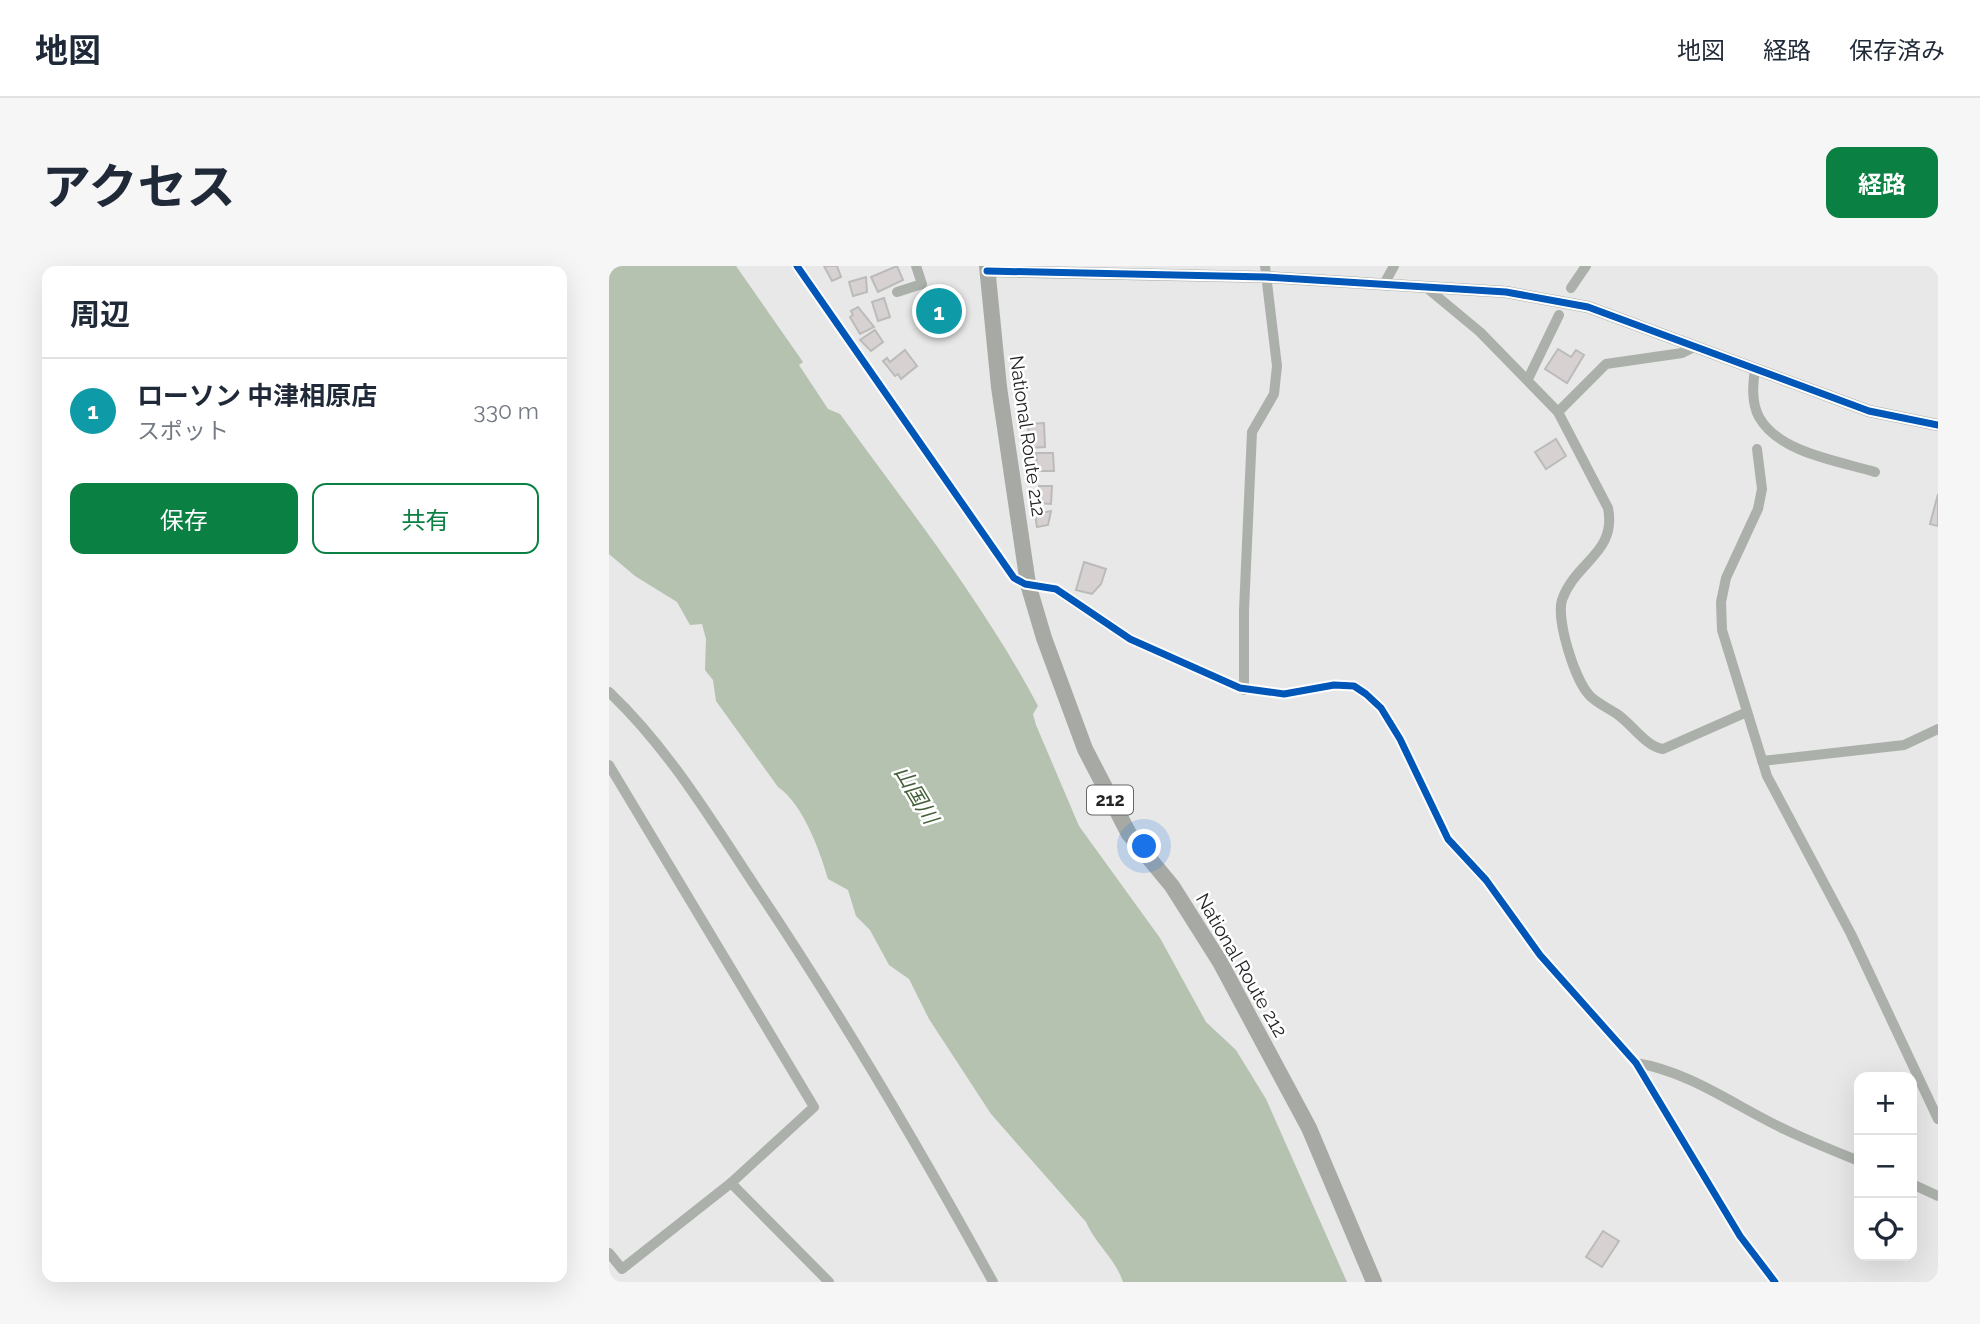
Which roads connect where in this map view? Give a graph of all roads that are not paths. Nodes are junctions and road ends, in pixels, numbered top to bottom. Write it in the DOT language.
graph roads {
  1 [pos="797,266"];
  2 [pos="916,266"];
  3 [pos="1394,266"];
  4 [pos="1586,266"];
  5 [pos="987,268"];
  6 [pos="1265,271"];
  7 [pos="1384,284"];
  8 [pos="1427,288"];
  9 [pos="1571,288"];
  10 [pos="897,292"];
  11 [pos="1559,315"];
  12 [pos="1696,346"];
  13 [pos="1755,369"];
  14 [pos="1528,379"];
  15 [pos="1558,412"];
  16 [pos="1938,425"];
  17 [pos="1757,449"];
  18 [pos="1875,472"];
  19 [pos="1028,584"];
  20 [pos="1244,690"];
  21 [pos="609,692"];
  22 [pos="1747,712"];
  23 [pos="1938,729"];
  24 [pos="1762,761"];
  25 [pos="609,765"];
  26 [pos="1636,1063"];
  27 [pos="1938,1119"];
  28 [pos="1854,1159"];
  29 [pos="731,1183"];
  30 [pos="1917,1186"];
  31 [pos="1938,1196"];
  32 [pos="609,1253"];
  33 [pos="829,1282"];
  34 [pos="993,1282"];
  35 [pos="1374,1282"];
  36 [pos="1775,1282"];
  1 -- 19 [label="street"];
  2 -- 10 [label="street"];
  3 -- 7 [label="street"];
  4 -- 9 [label="street"];
  5 -- 6 [label="street"];
  5 -- 19 [label="highway, National Route 212 / 212"];
  6 -- 7 [label="street"];
  6 -- 20 [label="street"];
  7 -- 8 [label="street"];
  8 -- 12 [label="street"];
  8 -- 14 [label="street"];
  11 -- 14 [label="street"];
  12 -- 13 [label="street"];
  12 -- 15 [label="street"];
  13 -- 16 [label="street"];
  13 -- 18 [label="street"];
  14 -- 15 [label="street"];
  15 -- 22 [label="street"];
  17 -- 22 [label="street"];
  19 -- 20 [label="street"];
  19 -- 35 [label="highway, National Route 212 / 212"];
  20 -- 26 [label="street"];
  21 -- 34 [label="street"];
  22 -- 24 [label="street"];
  23 -- 24 [label="street"];
  24 -- 27 [label="street"];
  25 -- 29 [label="street"];
  26 -- 28 [label="street"];
  26 -- 36 [label="street"];
  29 -- 32 [label="street"];
  29 -- 33 [label="street"];
  30 -- 31 [label="street"];
}
